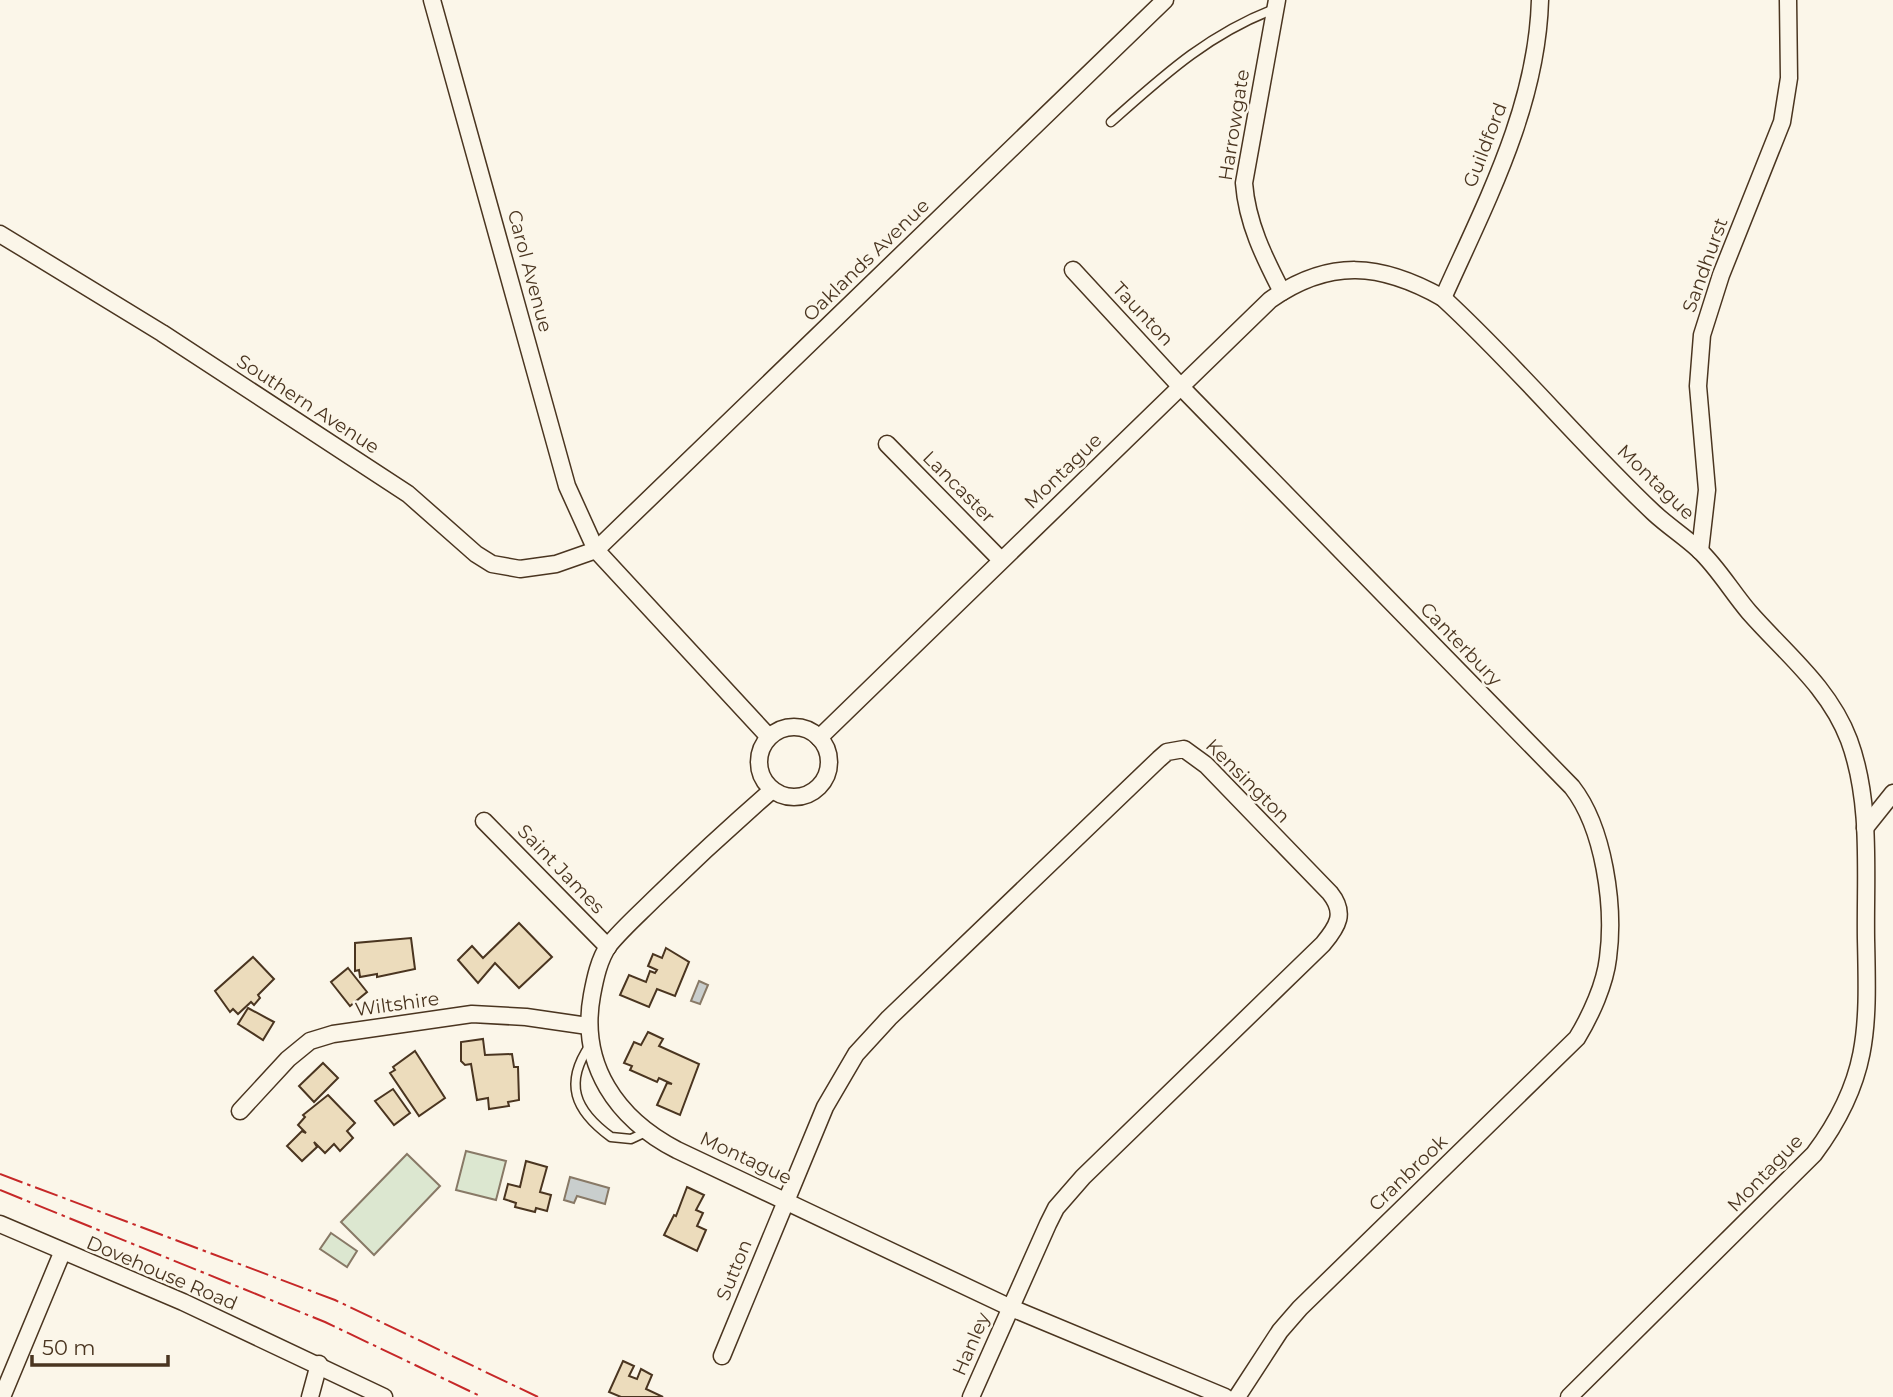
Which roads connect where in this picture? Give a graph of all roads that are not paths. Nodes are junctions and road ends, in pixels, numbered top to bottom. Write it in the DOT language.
graph roads {
  1 [pos="432,0"];
  2 [pos="1166,0"];
  3 [pos="1540,0"];
  4 [pos="1788,0"];
  5 [pos="1276,4"];
  6 [pos="1111,122"];
  7 [pos="0,234"];
  8 [pos="1073,270"];
  9 [pos="1282,292"];
  10 [pos="1443,298"];
  11 [pos="1181,387"];
  12 [pos="887,444"];
  13 [pos="596,550"];
  14 [pos="1700,551"];
  15 [pos="1000,559"];
  16 [pos="769,737"];
  17 [pos="820,738"];
  18 [pos="771,790"];
  19 [pos="1893,793"];
  20 [pos="484,821"];
  21 [pos="1865,828"];
  22 [pos="608,947"];
  23 [pos="1603,978"];
  24 [pos="588,1026"];
  25 [pos="591,1044"];
  26 [pos="240,1111"];
  27 [pos="646,1132"];
  28 [pos="785,1200"];
  29 [pos="0,1224"];
  30 [pos="62,1253"];
  31 [pos="1009,1307"];
  32 [pos="722,1356"];
  33 [pos="319,1364"];
  34 [pos="2,1397"];
  35 [pos="310,1397"];
  36 [pos="384,1397"];
  37 [pos="971,1397"];
  38 [pos="1225,1397"];
  39 [pos="1237,1397"];
  40 [pos="1569,1397"];
  1 -- 13 [label="street, Carol Avenue"];
  2 -- 13 [label="street, Oaklands Avenue"];
  3 -- 10 [label="street, Guildford"];
  4 -- 14 [label="street, Sandhurst"];
  5 -- 6 [label="lane"];
  5 -- 9 [label="street, Harrowgate"];
  7 -- 13 [label="street, Southern Avenue"];
  8 -- 11 [label="street, Taunton"];
  9 -- 10 [label="street, Montague"];
  9 -- 11 [label="street, Montague"];
  10 -- 14 [label="street, Montague"];
  11 -- 15 [label="street, Montague"];
  11 -- 23 [label="street, Canterbury"];
  12 -- 15 [label="street, Lancaster"];
  13 -- 16 [label="street, Carol Avenue"];
  14 -- 21 [label="street, Montague"];
  15 -- 17 [label="street, Montague"];
  16 -- 17 [label="street"];
  16 -- 18 [label="street"];
  17 -- 18 [label="street"];
  18 -- 22 [label="street, Montague"];
  19 -- 21 [label="street"];
  20 -- 22 [label="street, Saint James"];
  21 -- 40 [label="street, Montague"];
  22 -- 24 [label="street, Montague"];
  23 -- 39 [label="street, Cranbrook"];
  24 -- 25 [label="street, Montague"];
  24 -- 26 [label="street, Wiltshire"];
  25 -- 27 [label="street, Montague"];
  25 -- 27 [label="lane"];
  27 -- 28 [label="street, Montague"];
  28 -- 31 [label="street, Montague"];
  28 -- 31 [label="street, Kensington"];
  28 -- 32 [label="street, Sutton"];
  29 -- 30 [label="street, Dovehouse Road"];
  30 -- 33 [label="street, Dovehouse Road"];
  30 -- 34 [label="street"];
  31 -- 37 [label="street, Hanley"];
  31 -- 38 [label="street, Montague"];
  33 -- 35 [label="street"];
  33 -- 36 [label="street, Dovehouse Road"];
}
